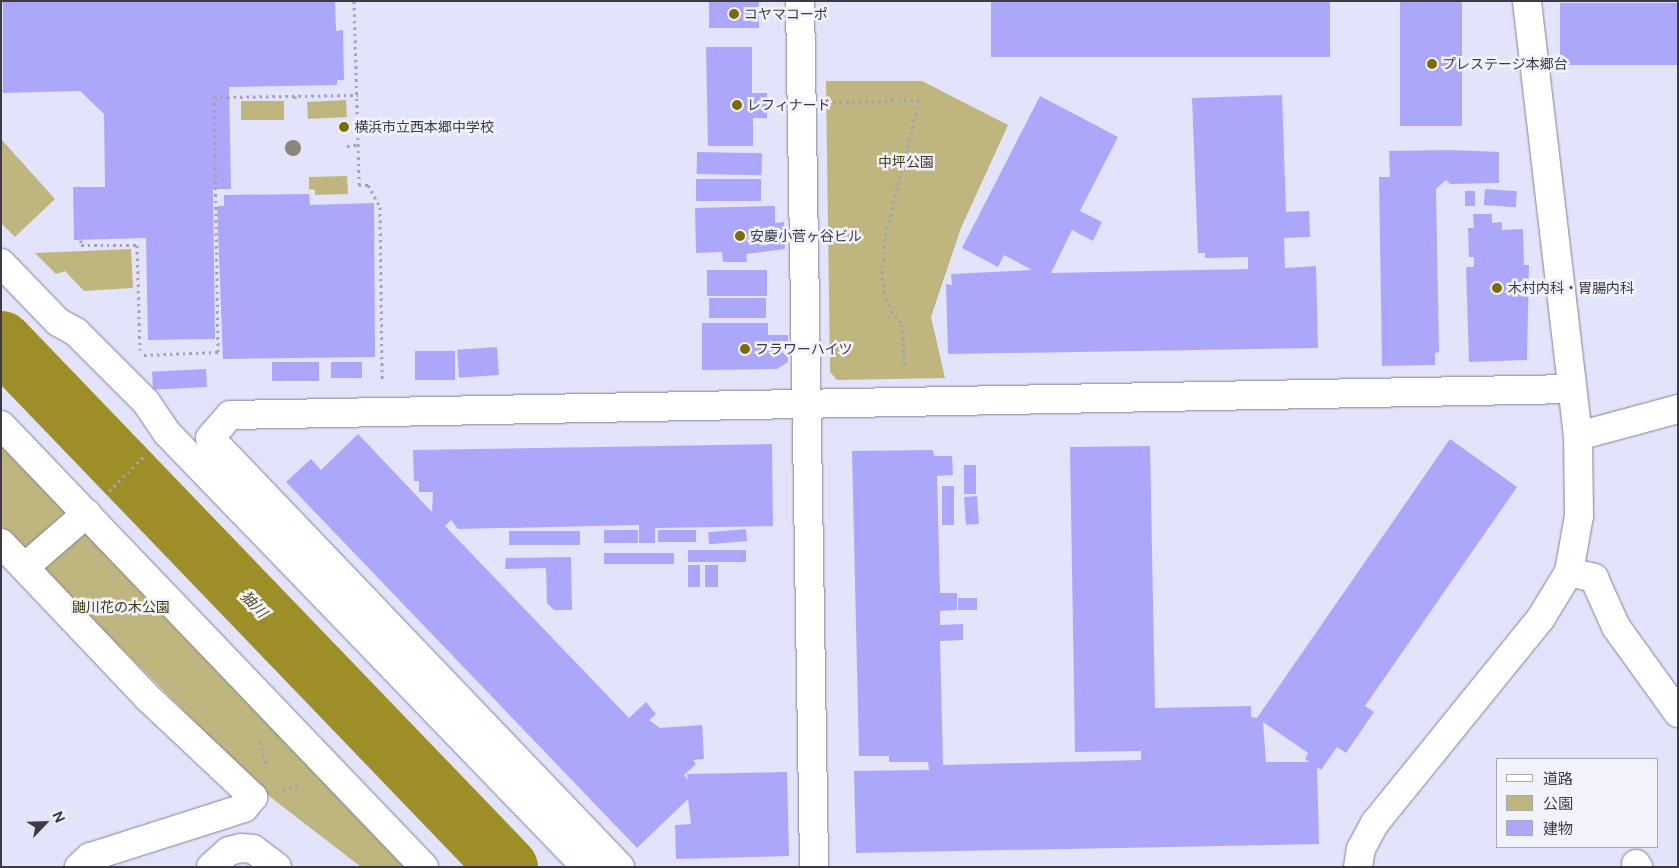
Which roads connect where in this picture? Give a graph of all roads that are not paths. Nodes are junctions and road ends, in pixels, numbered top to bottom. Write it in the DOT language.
graph roads {
  1 [pos="800,1"];
  2 [pos="1527,1"];
  3 [pos="1,263"];
  4 [pos="1570,389"];
  5 [pos="806,403"];
  6 [pos="1678,409"];
  7 [pos="1,425"];
  8 [pos="1578,436"];
  9 [pos="87,513"];
  10 [pos="3,547"];
  11 [pos="25,566"];
  12 [pos="1569,572"];
  13 [pos="1678,713"];
  14 [pos="79,867"];
  15 [pos="211,867"];
  16 [pos="277,867"];
  17 [pos="424,867"];
  18 [pos="586,867"];
  19 [pos="620,867"];
  20 [pos="814,867"];
  21 [pos="1358,867"];
  1 -- 5 [label="street"];
  2 -- 4 [label="street"];
  3 -- 18 [label="street"];
  4 -- 5 [label="street"];
  4 -- 8 [label="street"];
  5 -- 19 [label="street"];
  5 -- 20 [label="street"];
  6 -- 8 [label="street"];
  7 -- 9 [label="street"];
  8 -- 12 [label="street"];
  9 -- 11 [label="street"];
  9 -- 17 [label="street"];
  10 -- 11 [label="street"];
  11 -- 14 [label="street"];
  12 -- 13 [label="street"];
  12 -- 21 [label="street"];
  15 -- 16 [label="street"];
}
